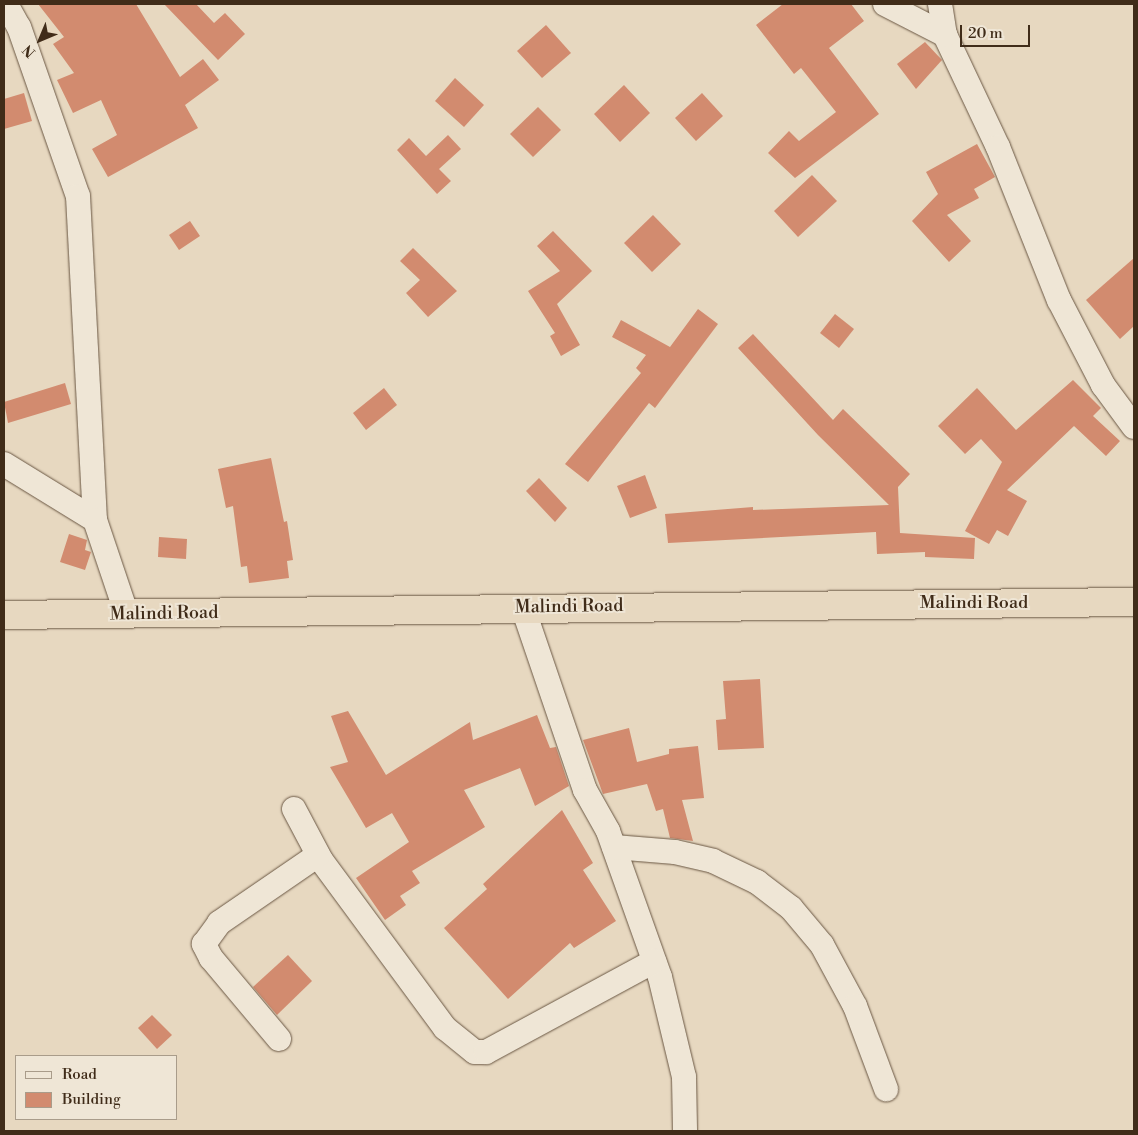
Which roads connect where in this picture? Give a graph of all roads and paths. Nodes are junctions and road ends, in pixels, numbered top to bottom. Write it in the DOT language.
graph roads {
  1 [pos="6,4"];
  2 [pos="886,4"];
  3 [pos="940,4"];
  4 [pos="945,34"];
  5 [pos="1134,427"];
  6 [pos="4,464"];
  7 [pos="95,520"];
  8 [pos="1134,602"];
  9 [pos="523,608"];
  10 [pos="128,615"];
  11 [pos="4,616"];
  12 [pos="294,809"];
  13 [pos="614,848"];
  14 [pos="318,855"];
  15 [pos="654,961"];
  16 [pos="279,1039"];
  17 [pos="886,1089"];
  18 [pos="685,1131"];
  1 -- 7 [label="street"];
  2 -- 4 [label="street"];
  3 -- 4 [label="street"];
  4 -- 5 [label="street"];
  6 -- 7 [label="street"];
  7 -- 10 [label="street"];
  8 -- 9 [label="highway, Malindi Road"];
  9 -- 10 [label="highway, Malindi Road"];
  9 -- 13 [label="street"];
  10 -- 11 [label="highway, Malindi Road"];
  12 -- 14 [label="street"];
  13 -- 15 [label="street"];
  13 -- 17 [label="street"];
  14 -- 15 [label="street"];
  14 -- 16 [label="street"];
  15 -- 18 [label="street"];
}
